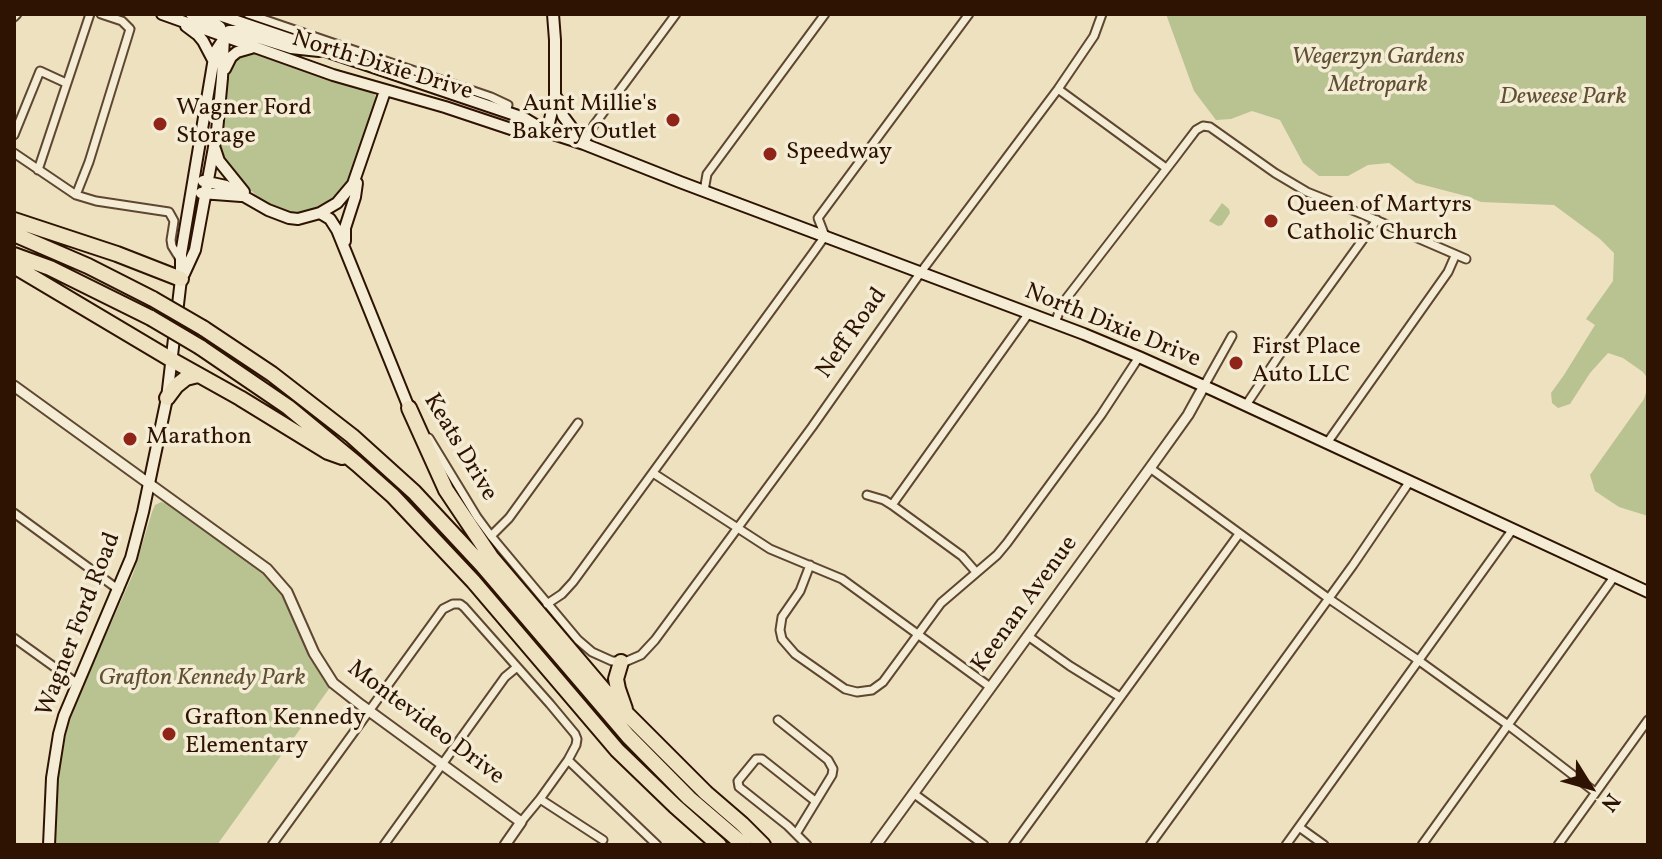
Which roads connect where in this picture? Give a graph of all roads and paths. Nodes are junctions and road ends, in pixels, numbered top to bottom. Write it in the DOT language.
graph roads {
  1 [pos="90,14"];
  2 [pos="101,14"];
  3 [pos="162,14"];
  4 [pos="191,14"];
  5 [pos="216,14"];
  6 [pos="248,14"];
  7 [pos="553,14"];
  8 [pos="676,14"];
  9 [pos="825,14"];
  10 [pos="1102,14"];
  11 [pos="967,15"];
  12 [pos="174,18"];
  13 [pos="262,20"];
  14 [pos="224,37"];
  15 [pos="255,48"];
  16 [pos="332,52"];
  17 [pos="371,60"];
  18 [pos="213,62"];
  19 [pos="311,67"];
  20 [pos="222,78"];
  21 [pos="66,83"];
  22 [pos="555,88"];
  23 [pos="1058,89"];
  24 [pos="385,91"];
  25 [pos="206,110"];
  26 [pos="506,112"];
  27 [pos="480,118"];
  28 [pos="547,132"];
  29 [pos="14,135"];
  30 [pos="214,144"];
  31 [pos="584,144"];
  32 [pos="14,153"];
  33 [pos="1166,168"];
  34 [pos="38,170"];
  35 [pos="358,173"];
  36 [pos="204,187"];
  37 [pos="704,191"];
  38 [pos="76,195"];
  39 [pos="250,199"];
  40 [pos="320,213"];
  41 [pos="14,220"];
  42 [pos="1377,220"];
  43 [pos="14,234"];
  44 [pos="825,236"];
  45 [pos="183,242"];
  46 [pos="345,247"];
  47 [pos="14,255"];
  48 [pos="1455,256"];
  49 [pos="1466,259"];
  50 [pos="181,261"];
  51 [pos="14,266"];
  52 [pos="921,272"];
  53 [pos="181,279"];
  54 [pos="1029,313"];
  55 [pos="1055,323"];
  56 [pos="1232,336"];
  57 [pos="1139,357"];
  58 [pos="172,360"];
  59 [pos="198,375"];
  60 [pos="14,386"];
  61 [pos="1204,386"];
  62 [pos="167,398"];
  63 [pos="1246,405"];
  64 [pos="409,408"];
  65 [pos="578,423"];
  66 [pos="1327,443"];
  67 [pos="357,464"];
  68 [pos="1150,468"];
  69 [pos="653,473"];
  70 [pos="1410,481"];
  71 [pos="150,482"];
  72 [pos="867,495"];
  73 [pos="892,505"];
  74 [pos="14,513"];
  75 [pos="738,527"];
  76 [pos="1513,529"];
  77 [pos="1239,534"];
  78 [pos="491,536"];
  79 [pos="810,565"];
  80 [pos="976,572"];
  81 [pos="1614,577"];
  82 [pos="119,590"];
  83 [pos="1648,592"];
  84 [pos="1328,598"];
  85 [pos="547,604"];
  86 [pos="918,634"];
  87 [pos="1028,636"];
  88 [pos="14,638"];
  89 [pos="1418,660"];
  90 [pos="621,662"];
  91 [pos="517,667"];
  92 [pos="78,684"];
  93 [pos="990,687"];
  94 [pos="1120,697"];
  95 [pos="368,711"];
  96 [pos="626,713"];
  97 [pos="778,720"];
  98 [pos="1648,720"];
  99 [pos="1508,725"];
  100 [pos="568,760"];
  101 [pos="442,764"];
  102 [pos="1595,792"];
  103 [pos="913,793"];
  104 [pos="540,799"];
  105 [pos="815,801"];
  106 [pos="521,822"];
  107 [pos="1299,827"];
  108 [pos="796,834"];
  109 [pos="603,840"];
  110 [pos="49,845"];
  111 [pos="272,845"];
  112 [pos="384,845"];
  113 [pos="505,845"];
  114 [pos="657,845"];
  115 [pos="719,845"];
  116 [pos="744,845"];
  117 [pos="763,845"];
  118 [pos="807,845"];
  119 [pos="876,845"];
  120 [pos="984,845"];
  121 [pos="1013,845"];
  122 [pos="1150,845"];
  123 [pos="1286,845"];
  124 [pos="1324,845"];
  125 [pos="1422,845"];
  126 [pos="1558,845"];
  1 -- 21 [label="street"];
  2 -- 38 [label="street"];
  3 -- 12 [label="main road, North Dixie Drive"];
  4 -- 14 [label="main road"];
  5 -- 13 [label="main road, North Dixie Drive"];
  6 -- 13 [label="street"];
  7 -- 22 [label="main road"];
  8 -- 31 [label="street"];
  9 -- 37 [label="street"];
  10 -- 23 [label="street, Neff Road"];
  11 -- 44 [label="street"];
  12 -- 14 [label="main road, North Dixie Drive"];
  12 -- 18 [label="main road"];
  13 -- 16 [label="main road, North Dixie Drive"];
  13 -- 17 [label="street"];
  14 -- 15 [label="main road, North Dixie Drive"];
  14 -- 16 [label="main road"];
  14 -- 18 [label="main road, Wagner Ford Road"];
  14 -- 20 [label="main road, Wagner Ford Road"];
  15 -- 19 [label="main road, North Dixie Drive"];
  15 -- 20 [label="main road"];
  16 -- 17 [label="main road, North Dixie Drive"];
  17 -- 19 [label="main road"];
  17 -- 26 [label="main road, North Dixie Drive"];
  18 -- 25 [label="main road, Wagner Ford Road"];
  19 -- 24 [label="main road, North Dixie Drive"];
  20 -- 30 [label="main road, Wagner Ford Road"];
  21 -- 29 [label="street"];
  21 -- 34 [label="street"];
  22 -- 28 [label="main road"];
  22 -- 31 [label="main road"];
  23 -- 33 [label="street"];
  23 -- 52 [label="street, Neff Road"];
  24 -- 27 [label="main road, North Dixie Drive"];
  24 -- 35 [label="main road"];
  25 -- 36 [label="main road"];
  25 -- 45 [label="main road, Wagner Ford Road"];
  26 -- 27 [label="main road"];
  26 -- 28 [label="main road, North Dixie Drive"];
  27 -- 28 [label="main road, North Dixie Drive"];
  28 -- 31 [label="main road, North Dixie Drive"];
  30 -- 36 [label="main road, Wagner Ford Road"];
  30 -- 39 [label="main road"];
  31 -- 37 [label="main road, North Dixie Drive"];
  32 -- 34 [label="street"];
  33 -- 42 [label="street"];
  33 -- 55 [label="street"];
  34 -- 38 [label="street"];
  35 -- 40 [label="main road"];
  35 -- 46 [label="main road"];
  36 -- 39 [label="main road"];
  36 -- 45 [label="main road"];
  36 -- 53 [label="main road, Wagner Ford Road"];
  37 -- 44 [label="main road, North Dixie Drive"];
  38 -- 50 [label="street"];
  39 -- 40 [label="main road"];
  40 -- 46 [label="main road, Keats Drive"];
  41 -- 53 [label="highway"];
  42 -- 48 [label="street"];
  42 -- 63 [label="street"];
  43 -- 116 [label="highway, bridge"];
  44 -- 52 [label="main road, North Dixie Drive"];
  44 -- 69 [label="street"];
  45 -- 50 [label="main road, Wagner Ford Road"];
  46 -- 64 [label="main road, Keats Drive"];
  47 -- 67 [label="highway, bridge"];
  48 -- 49 [label="street"];
  48 -- 66 [label="street"];
  50 -- 53 [label="main road, Wagner Ford Road"];
  51 -- 58 [label="highway"];
  52 -- 54 [label="main road, North Dixie Drive"];
  52 -- 75 [label="street, Neff Road"];
  53 -- 58 [label="main road, Wagner Ford Road"];
  54 -- 55 [label="main road, North Dixie Drive"];
  54 -- 73 [label="street"];
  55 -- 57 [label="main road, North Dixie Drive"];
  56 -- 61 [label="street"];
  57 -- 61 [label="main road, North Dixie Drive"];
  57 -- 80 [label="street"];
  58 -- 59 [label="highway"];
  58 -- 62 [label="main road, Wagner Ford Road"];
  59 -- 62 [label="highway"];
  59 -- 67 [label="highway"];
  60 -- 71 [label="street, Montevideo Drive"];
  61 -- 63 [label="main road, North Dixie Drive"];
  61 -- 68 [label="street, Keenan Avenue"];
  62 -- 71 [label="main road, Wagner Ford Road"];
  63 -- 66 [label="main road, North Dixie Drive"];
  64 -- 78 [label="street, Keats Drive"];
  64 -- 96 [label="highway"];
  65 -- 78 [label="street"];
  66 -- 70 [label="main road, North Dixie Drive"];
  67 -- 115 [label="highway"];
  68 -- 77 [label="street"];
  68 -- 87 [label="street, Keenan Avenue"];
  69 -- 75 [label="street"];
  69 -- 85 [label="street"];
  70 -- 76 [label="main road, North Dixie Drive"];
  70 -- 84 [label="street"];
  71 -- 82 [label="main road, Wagner Ford Road"];
  71 -- 95 [label="street, Montevideo Drive"];
  72 -- 73 [label="street"];
  73 -- 80 [label="street"];
  74 -- 82 [label="street"];
  75 -- 79 [label="street"];
  75 -- 90 [label="street, Neff Road"];
  76 -- 81 [label="main road, North Dixie Drive"];
  76 -- 89 [label="street"];
  77 -- 84 [label="street"];
  77 -- 94 [label="street"];
  78 -- 85 [label="street, Keats Drive"];
  79 -- 86 [label="street"];
  79 -- 86 [label="street"];
  80 -- 86 [label="street"];
  81 -- 83 [label="main road, North Dixie Drive"];
  81 -- 99 [label="street"];
  82 -- 92 [label="main road, Wagner Ford Road"];
  84 -- 89 [label="street"];
  84 -- 122 [label="street"];
  85 -- 90 [label="street, Keats Drive"];
  86 -- 93 [label="street"];
  87 -- 93 [label="street, Keenan Avenue"];
  87 -- 94 [label="street"];
  88 -- 92 [label="street"];
  89 -- 99 [label="street"];
  89 -- 107 [label="street"];
  90 -- 96 [label="highway"];
  91 -- 95 [label="street"];
  91 -- 100 [label="street"];
  91 -- 101 [label="street"];
  92 -- 110 [label="main road, Wagner Ford Road"];
  93 -- 103 [label="street, Keenan Avenue"];
  94 -- 121 [label="street"];
  95 -- 101 [label="street, Montevideo Drive"];
  95 -- 111 [label="street"];
  96 -- 117 [label="highway"];
  97 -- 105 [label="street"];
  98 -- 102 [label="street"];
  99 -- 102 [label="street"];
  99 -- 125 [label="street"];
  100 -- 104 [label="street"];
  100 -- 114 [label="street"];
  101 -- 106 [label="street, Montevideo Drive"];
  101 -- 112 [label="street"];
  102 -- 126 [label="street"];
  103 -- 119 [label="street, Keenan Avenue"];
  103 -- 120 [label="street"];
  104 -- 106 [label="street"];
  104 -- 109 [label="street"];
  105 -- 108 [label="street"];
  105 -- 108 [label="street"];
  106 -- 113 [label="street"];
  107 -- 123 [label="street"];
  107 -- 124 [label="street"];
  108 -- 118 [label="street"];
}
